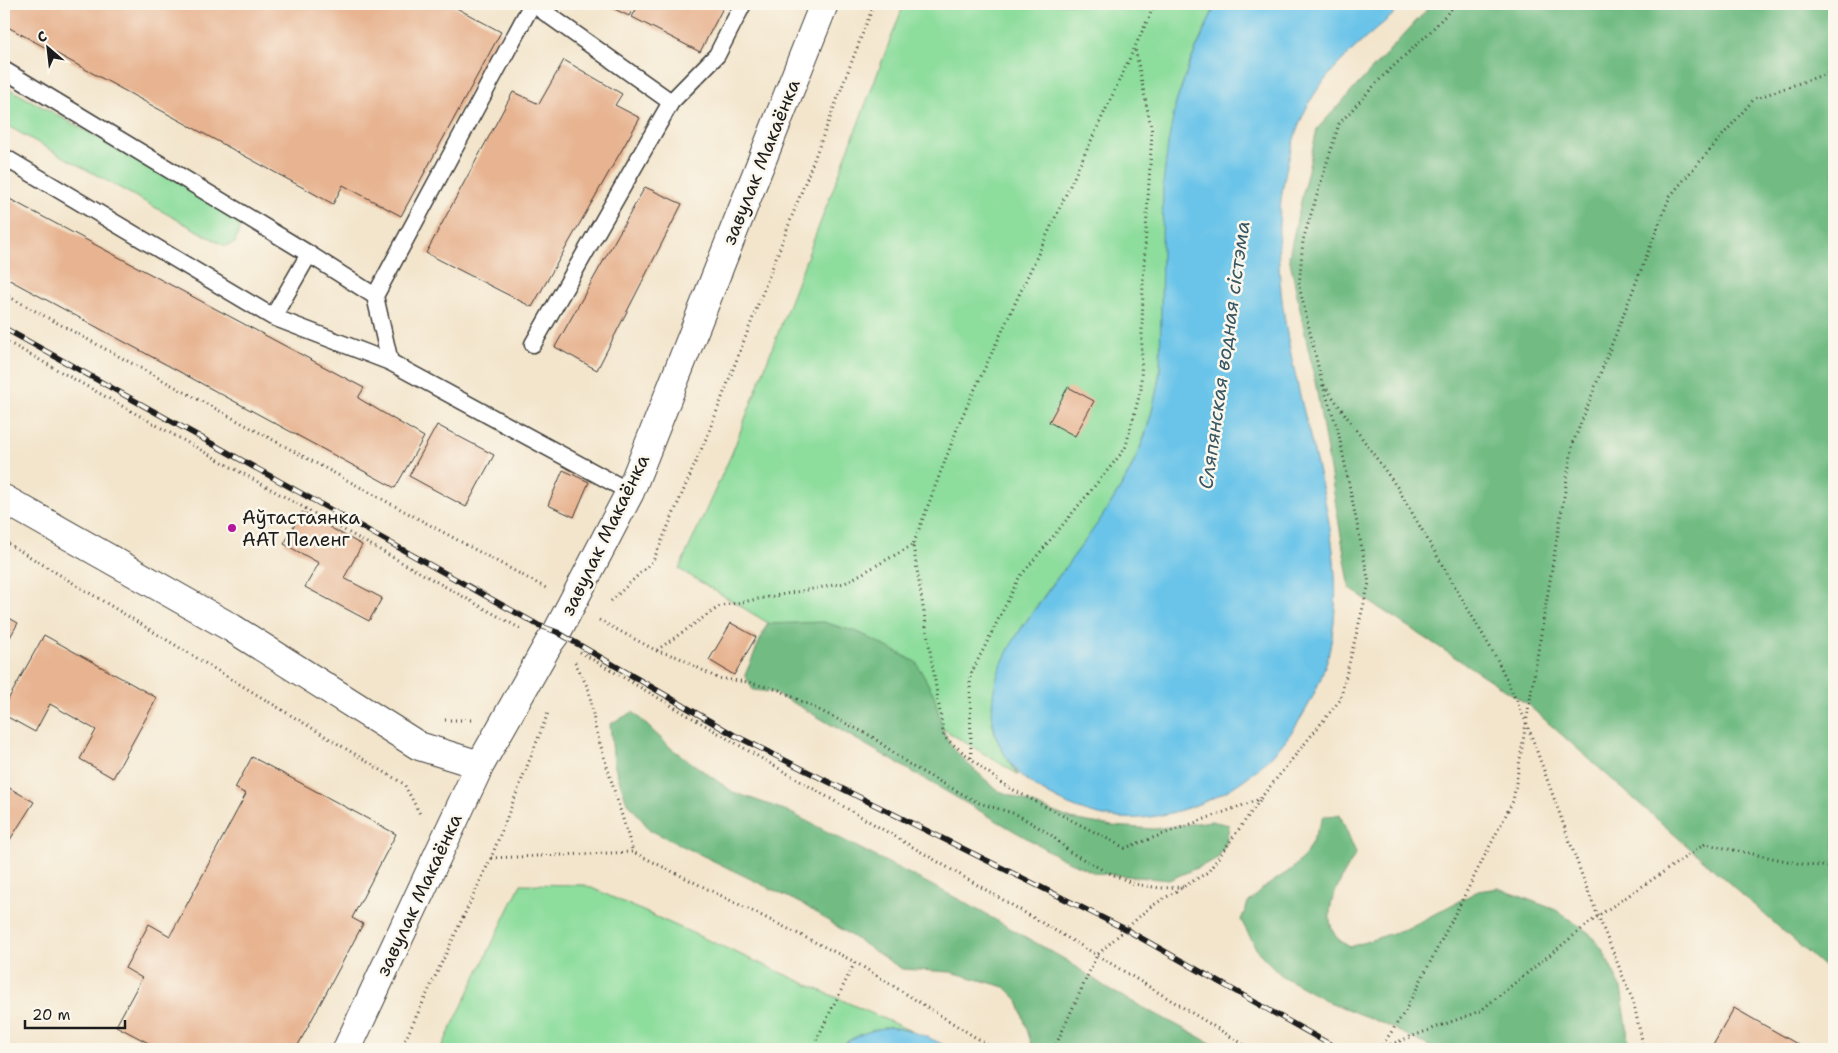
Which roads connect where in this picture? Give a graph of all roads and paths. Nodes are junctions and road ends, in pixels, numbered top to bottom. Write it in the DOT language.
graph roads {
  1 [pos="532,4"];
  2 [pos="743,4"];
  3 [pos="824,4"];
  4 [pos="1155,4"];
  5 [pos="1456,4"];
  6 [pos="1831,4"];
  7 [pos="1834,8"];
  8 [pos="1134,47"];
  9 [pos="4,70"];
  10 [pos="1834,71"];
  11 [pos="671,102"];
  12 [pos="4,157"];
  13 [pos="309,254"];
  14 [pos="4,294"];
  15 [pos="375,296"];
  16 [pos="273,317"];
  17 [pos="4,340"];
  18 [pos="534,344"];
  19 [pos="390,362"];
  20 [pos="1322,383"];
  21 [pos="630,492"];
  22 [pos="4,499"];
  23 [pos="4,541"];
  24 [pos="913,545"];
  25 [pos="546,588"];
  26 [pos="599,620"];
  27 [pos="549,643"];
  28 [pos="656,651"];
  29 [pos="575,662"];
  30 [pos="1527,724"];
  31 [pos="972,759"];
  32 [pos="480,765"];
  33 [pos="1260,799"];
  34 [pos="422,819"];
  35 [pos="633,852"];
  36 [pos="491,858"];
  37 [pos="1834,867"];
  38 [pos="1184,887"];
  39 [pos="1598,916"];
  40 [pos="1097,955"];
  41 [pos="855,962"];
  42 [pos="347,1049"];
  43 [pos="812,1049"];
  44 [pos="994,1049"];
  45 [pos="1054,1049"];
  46 [pos="1251,1049"];
  47 [pos="1381,1049"];
  48 [pos="1644,1049"];
  1 -- 11 [label="lane"];
  1 -- 15 [label="lane"];
  2 -- 11 [label="lane"];
  3 -- 21 [label="street, завулак Макаёнка"];
  4 -- 8 [label="path"];
  5 -- 20 [label="path"];
  6 -- 7 [label="path"];
  8 -- 24 [label="path"];
  8 -- 31 [label="path"];
  9 -- 13 [label="lane"];
  10 -- 30 [label="path"];
  11 -- 18 [label="lane"];
  12 -- 16 [label="lane"];
  13 -- 15 [label="lane"];
  13 -- 16 [label="lane"];
  14 -- 25 [label="path"];
  15 -- 19 [label="lane"];
  16 -- 19 [label="lane"];
  17 -- 27 [label="path"];
  19 -- 21 [label="lane"];
  20 -- 30 [label="path"];
  20 -- 33 [label="path"];
  21 -- 27 [label="street, завулак Макаёнка"];
  22 -- 32 [label="street"];
  23 -- 34 [label="path"];
  24 -- 28 [label="path"];
  24 -- 31 [label="path"];
  26 -- 28 [label="path"];
  27 -- 32 [label="street, завулак Макаёнка"];
  27 -- 40 [label="path"];
  28 -- 38 [label="path"];
  29 -- 35 [label="path"];
  30 -- 39 [label="path"];
  30 -- 47 [label="path"];
  31 -- 33 [label="path"];
  32 -- 42 [label="street, завулак Макаёнка"];
  33 -- 38 [label="path"];
  35 -- 36 [label="path"];
  35 -- 41 [label="path"];
  37 -- 39 [label="path"];
  38 -- 40 [label="path"];
  39 -- 47 [label="path"];
  39 -- 48 [label="path"];
  40 -- 45 [label="path"];
  40 -- 46 [label="path"];
  41 -- 43 [label="path"];
  41 -- 44 [label="path"];
}
